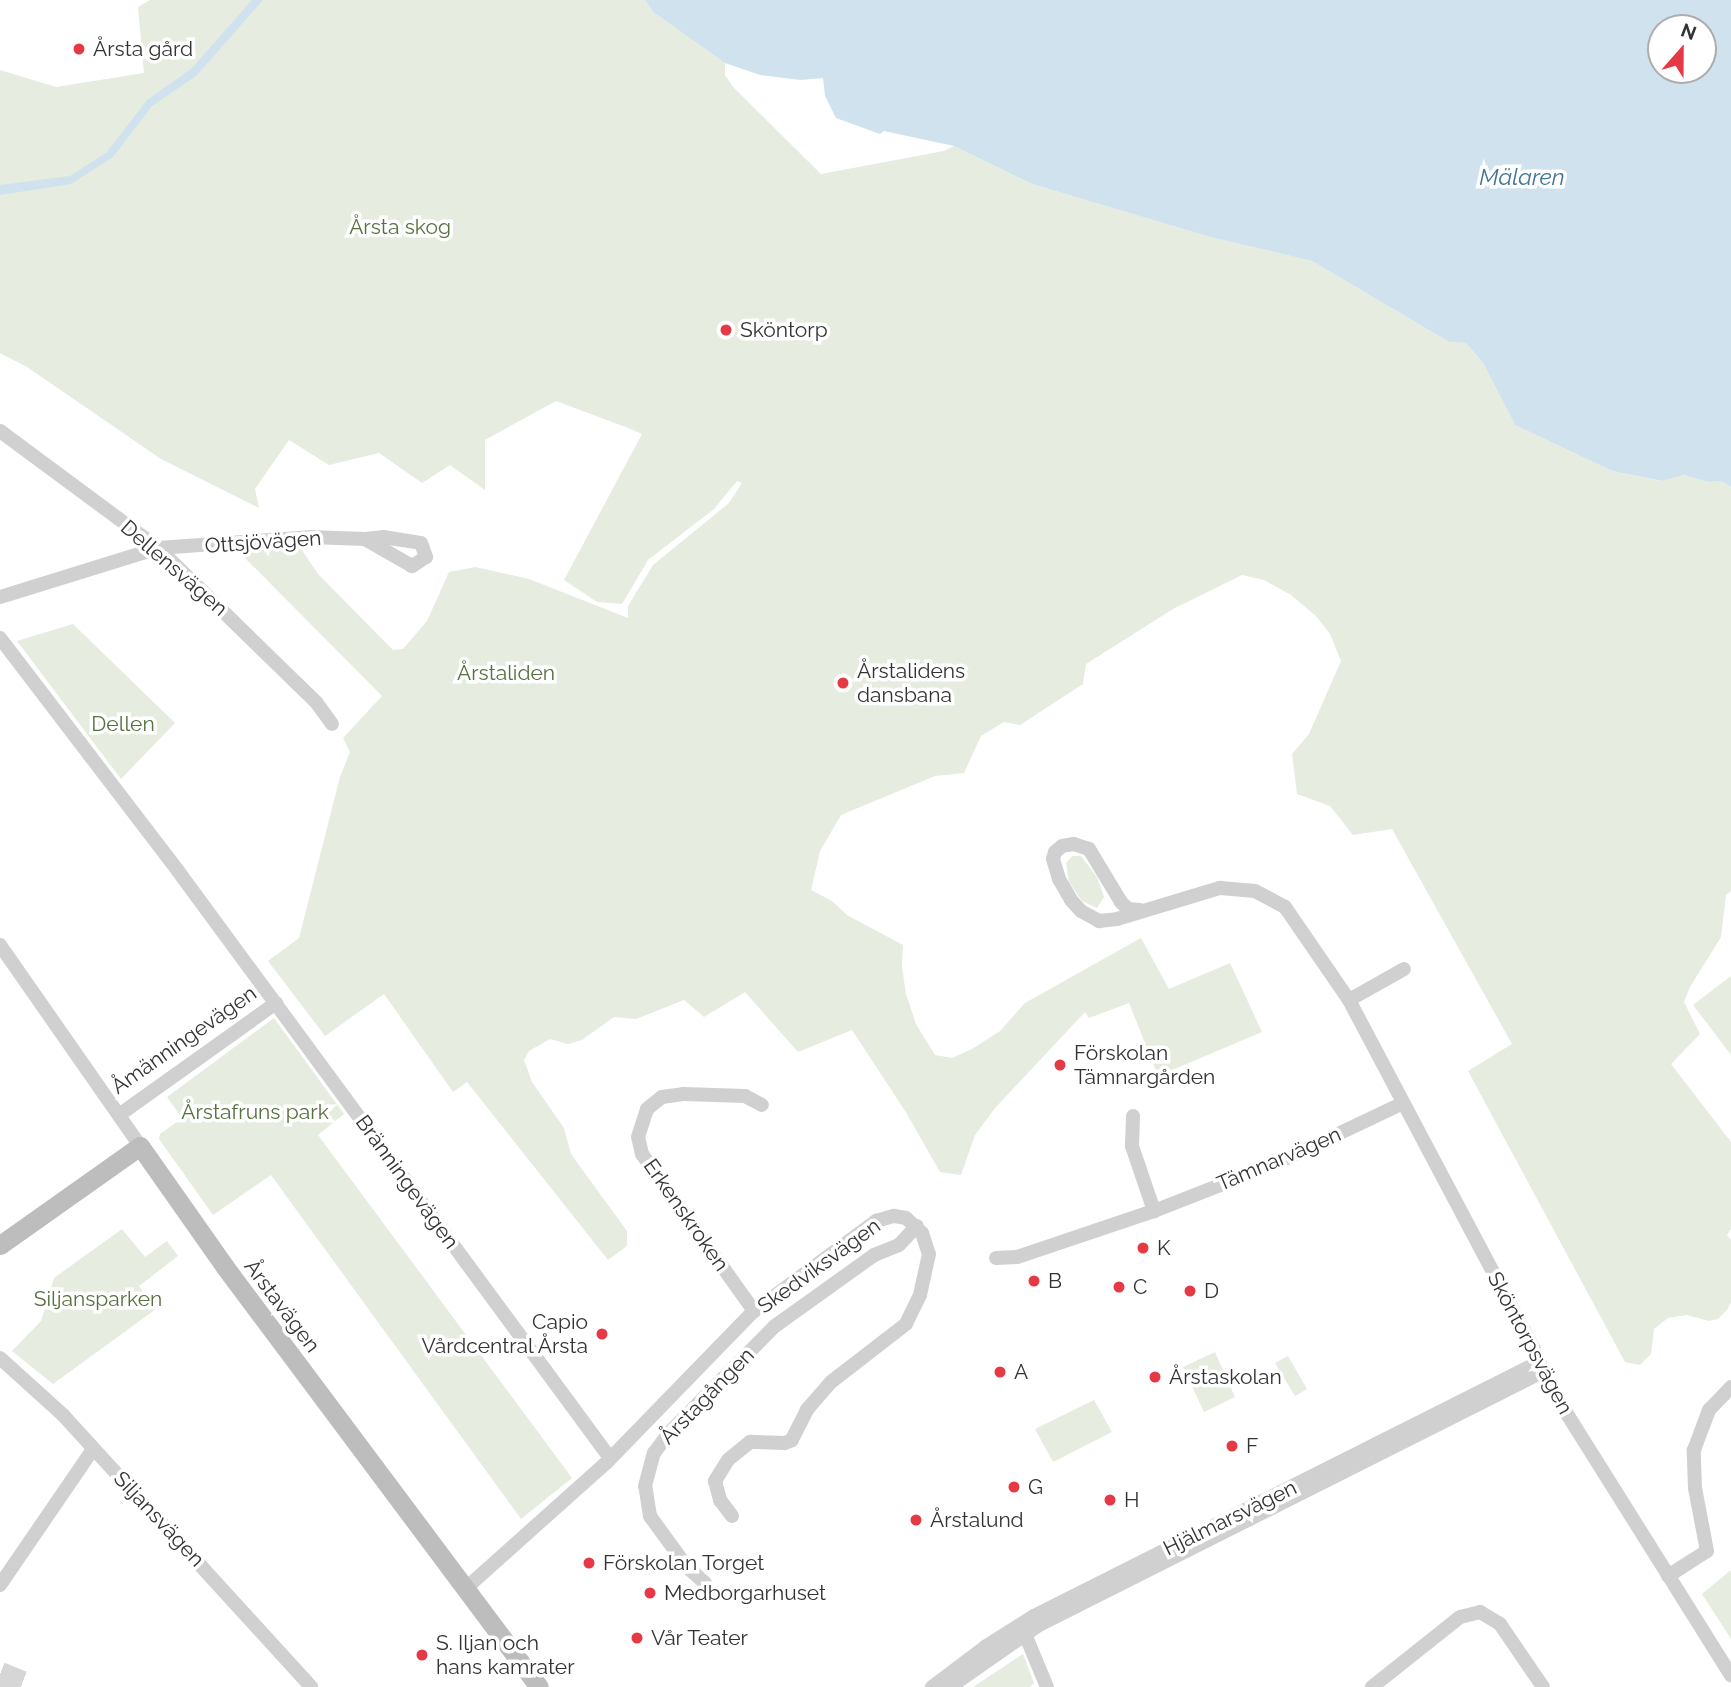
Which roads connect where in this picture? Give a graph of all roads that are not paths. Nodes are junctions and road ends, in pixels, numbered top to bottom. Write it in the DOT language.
graph roads {
  1 [pos="0,431"];
  2 [pos="365,539"];
  3 [pos="158,548"];
  4 [pos="0,597"];
  5 [pos="0,638"];
  6 [pos="332,724"];
  7 [pos="1140,910"];
  8 [pos="0,945"];
  9 [pos="1404,969"];
  10 [pos="1349,1000"];
  11 [pos="276,1003"];
  12 [pos="1403,1103"];
  13 [pos="762,1105"];
  14 [pos="119,1115"];
  15 [pos="1133,1116"];
  16 [pos="140,1146"];
  17 [pos="1154,1211"];
  18 [pos="917,1226"];
  19 [pos="0,1245"];
  20 [pos="996,1258"];
  21 [pos="754,1311"];
  22 [pos="0,1358"];
  23 [pos="1540,1367"];
  24 [pos="1731,1387"];
  25 [pos="93,1449"];
  26 [pos="610,1458"];
  27 [pos="732,1516"];
  28 [pos="1668,1576"];
  29 [pos="705,1583"];
  30 [pos="0,1585"];
  31 [pos="465,1589"];
  32 [pos="1023,1628"];
  33 [pos="1731,1675"];
  34 [pos="312,1687"];
  35 [pos="539,1687"];
  36 [pos="932,1687"];
  37 [pos="950,1687"];
  38 [pos="1047,1687"];
  39 [pos="1372,1687"];
  40 [pos="1544,1687"];
  1 -- 3 [label="street, Dellensvägen"];
  2 -- 3 [label="street, Ottsjövägen"];
  3 -- 4 [label="street, Ottsjövägen"];
  3 -- 6 [label="street, Dellensvägen"];
  5 -- 11 [label="street, Bränningevägen"];
  7 -- 7 [label="street, Sköntorpsvägen"];
  7 -- 10 [label="street, Sköntorpsvägen"];
  8 -- 14 [label="street, Årstavägen"];
  9 -- 10 [label="street"];
  10 -- 12 [label="street, Sköntorpsvägen"];
  11 -- 14 [label="street, Åmänningevägen"];
  11 -- 26 [label="street, Bränningevägen"];
  12 -- 17 [label="street, Tämnarvägen"];
  12 -- 23 [label="street, Sköntorpsvägen"];
  13 -- 21 [label="street, Erkenskroken"];
  14 -- 16 [label="street, Årstavägen"];
  15 -- 17 [label="street"];
  16 -- 19 [label="street"];
  16 -- 31 [label="street, Årstavägen"];
  17 -- 20 [label="street, Tämnarvägen"];
  18 -- 21 [label="street, Skedviksvägen"];
  18 -- 27 [label="street"];
  18 -- 29 [label="street, Årstagången"];
  21 -- 26 [label="street, Skedviksvägen"];
  22 -- 25 [label="street, Siljansvägen"];
  23 -- 28 [label="street, Sköntorpsvägen"];
  23 -- 32 [label="street, Hjälmarsvägen"];
  24 -- 28 [label="street"];
  25 -- 30 [label="street"];
  25 -- 34 [label="street, Siljansvägen"];
  26 -- 31 [label="street, Skedviksvägen"];
  28 -- 33 [label="street, Sköntorpsvägen"];
  31 -- 35 [label="street, Årstavägen"];
  32 -- 36 [label="street, Hjälmarsvägen"];
  32 -- 37 [label="street, Hjälmarsvägen"];
  32 -- 38 [label="street"];
  39 -- 40 [label="street"];
}
